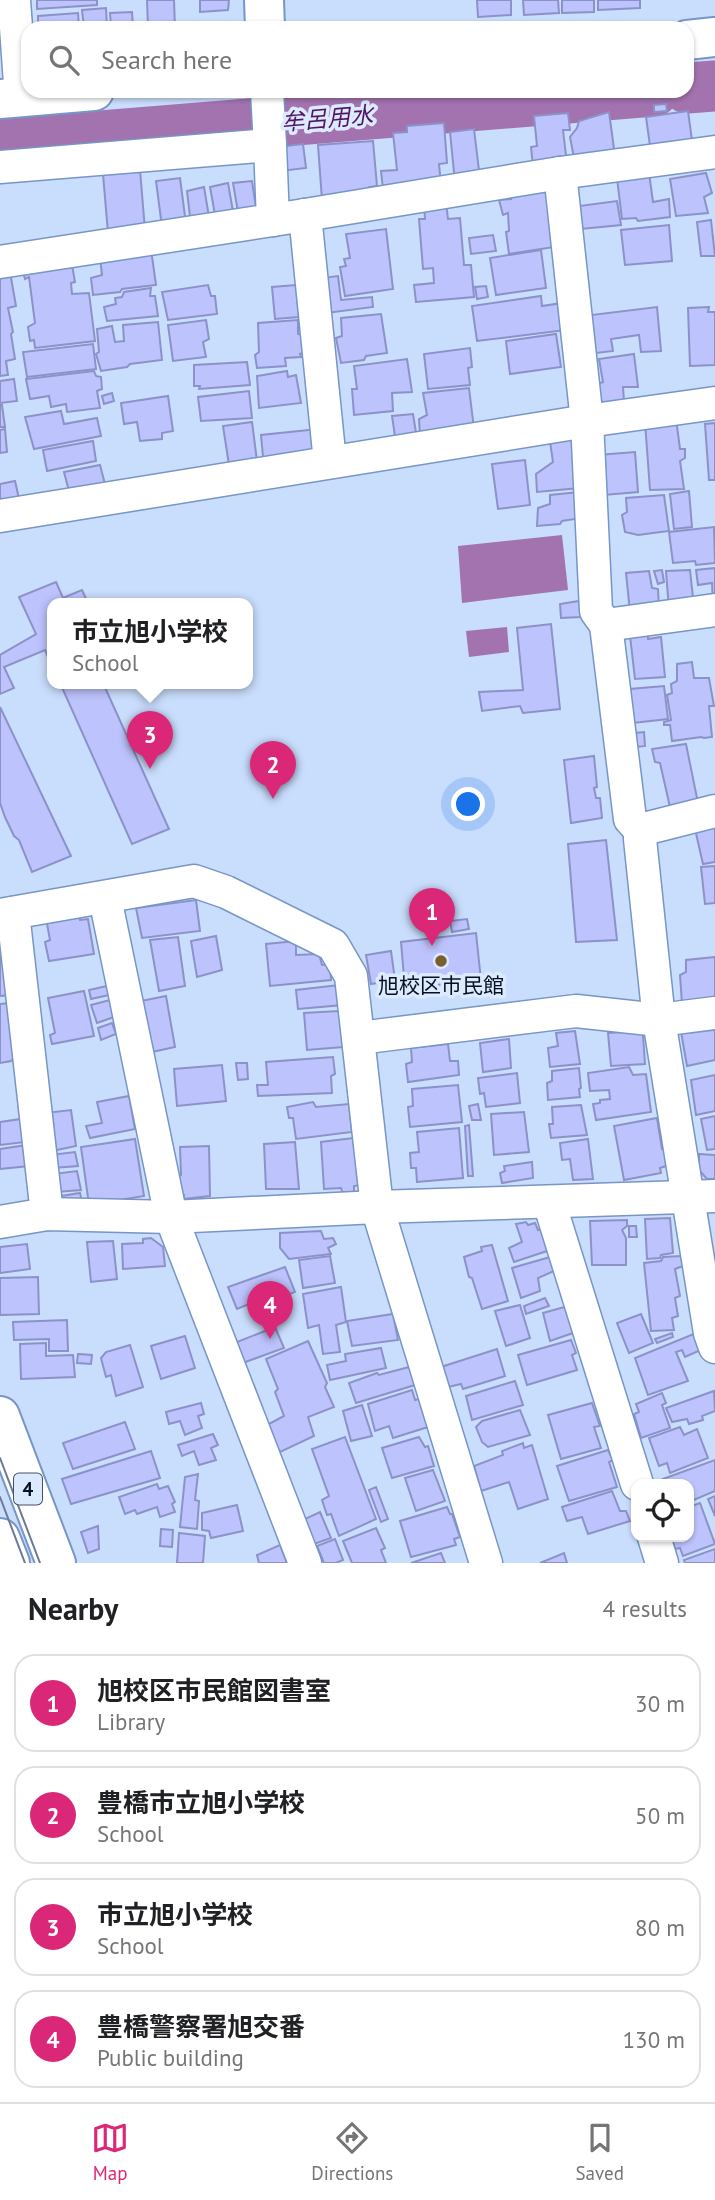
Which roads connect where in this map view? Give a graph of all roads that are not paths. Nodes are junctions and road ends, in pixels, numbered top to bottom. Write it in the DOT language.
graph roads {
  1 [pos="14,0"];
  2 [pos="264,0"];
  3 [pos="265,21"];
  4 [pos="715,37"];
  5 [pos="694,39"];
  6 [pos="11,98"];
  7 [pos="267,102"];
  8 [pos="270,145"];
  9 [pos="715,152"];
  10 [pos="0,167"];
  11 [pos="560,173"];
  12 [pos="305,215"];
  13 [pos="273,220"];
  14 [pos="0,262"];
  15 [pos="715,403"];
  16 [pos="587,421"];
  17 [pos="330,462"];
  18 [pos="0,516"];
  19 [pos="715,610"];
  20 [pos="606,625"];
  21 [pos="715,811"];
  22 [pos="640,830"];
  23 [pos="105,898"];
  24 [pos="6,914"];
  25 [pos="715,1013"];
  26 [pos="659,1020"];
  27 [pos="359,1038"];
  28 [pos="701,1196"];
  29 [pos="549,1202"];
  30 [pos="377,1207"];
  31 [pos="47,1214"];
  32 [pos="171,1217"];
  33 [pos="0,1222"];
  34 [pos="715,1347"];
  35 [pos="0,1416"];
  36 [pos="635,1479"];
  37 [pos="0,1538"];
  38 [pos="656,1542"];
  39 [pos="10,1563"];
  40 [pos="56,1563"];
  41 [pos="304,1563"];
  42 [pos="486,1563"];
  43 [pos="662,1563"];
  1 -- 6 [label="street"];
  2 -- 3 [label="main road"];
  4 -- 5 [label="main road"];
  7 -- 8 [label="street"];
  8 -- 10 [label="street"];
  8 -- 13 [label="street"];
  9 -- 11 [label="street"];
  11 -- 12 [label="street"];
  11 -- 16 [label="street"];
  12 -- 13 [label="street"];
  12 -- 17 [label="street"];
  13 -- 14 [label="street"];
  15 -- 16 [label="street"];
  16 -- 17 [label="street"];
  16 -- 20 [label="street"];
  17 -- 18 [label="street"];
  19 -- 20 [label="street"];
  20 -- 22 [label="street"];
  21 -- 22 [label="street"];
  22 -- 26 [label="street"];
  23 -- 24 [label="street"];
  23 -- 27 [label="street"];
  23 -- 32 [label="street"];
  24 -- 31 [label="street"];
  25 -- 26 [label="street"];
  26 -- 27 [label="street"];
  26 -- 28 [label="street"];
  27 -- 30 [label="street"];
  28 -- 29 [label="street"];
  28 -- 34 [label="street"];
  29 -- 30 [label="street"];
  29 -- 36 [label="street"];
  30 -- 32 [label="street"];
  30 -- 42 [label="street"];
  31 -- 32 [label="street"];
  31 -- 33 [label="street"];
  32 -- 41 [label="street"];
  35 -- 40 [label="main road, 4"];
  37 -- 39 [label="main road"];
  38 -- 43 [label="street"];
}
